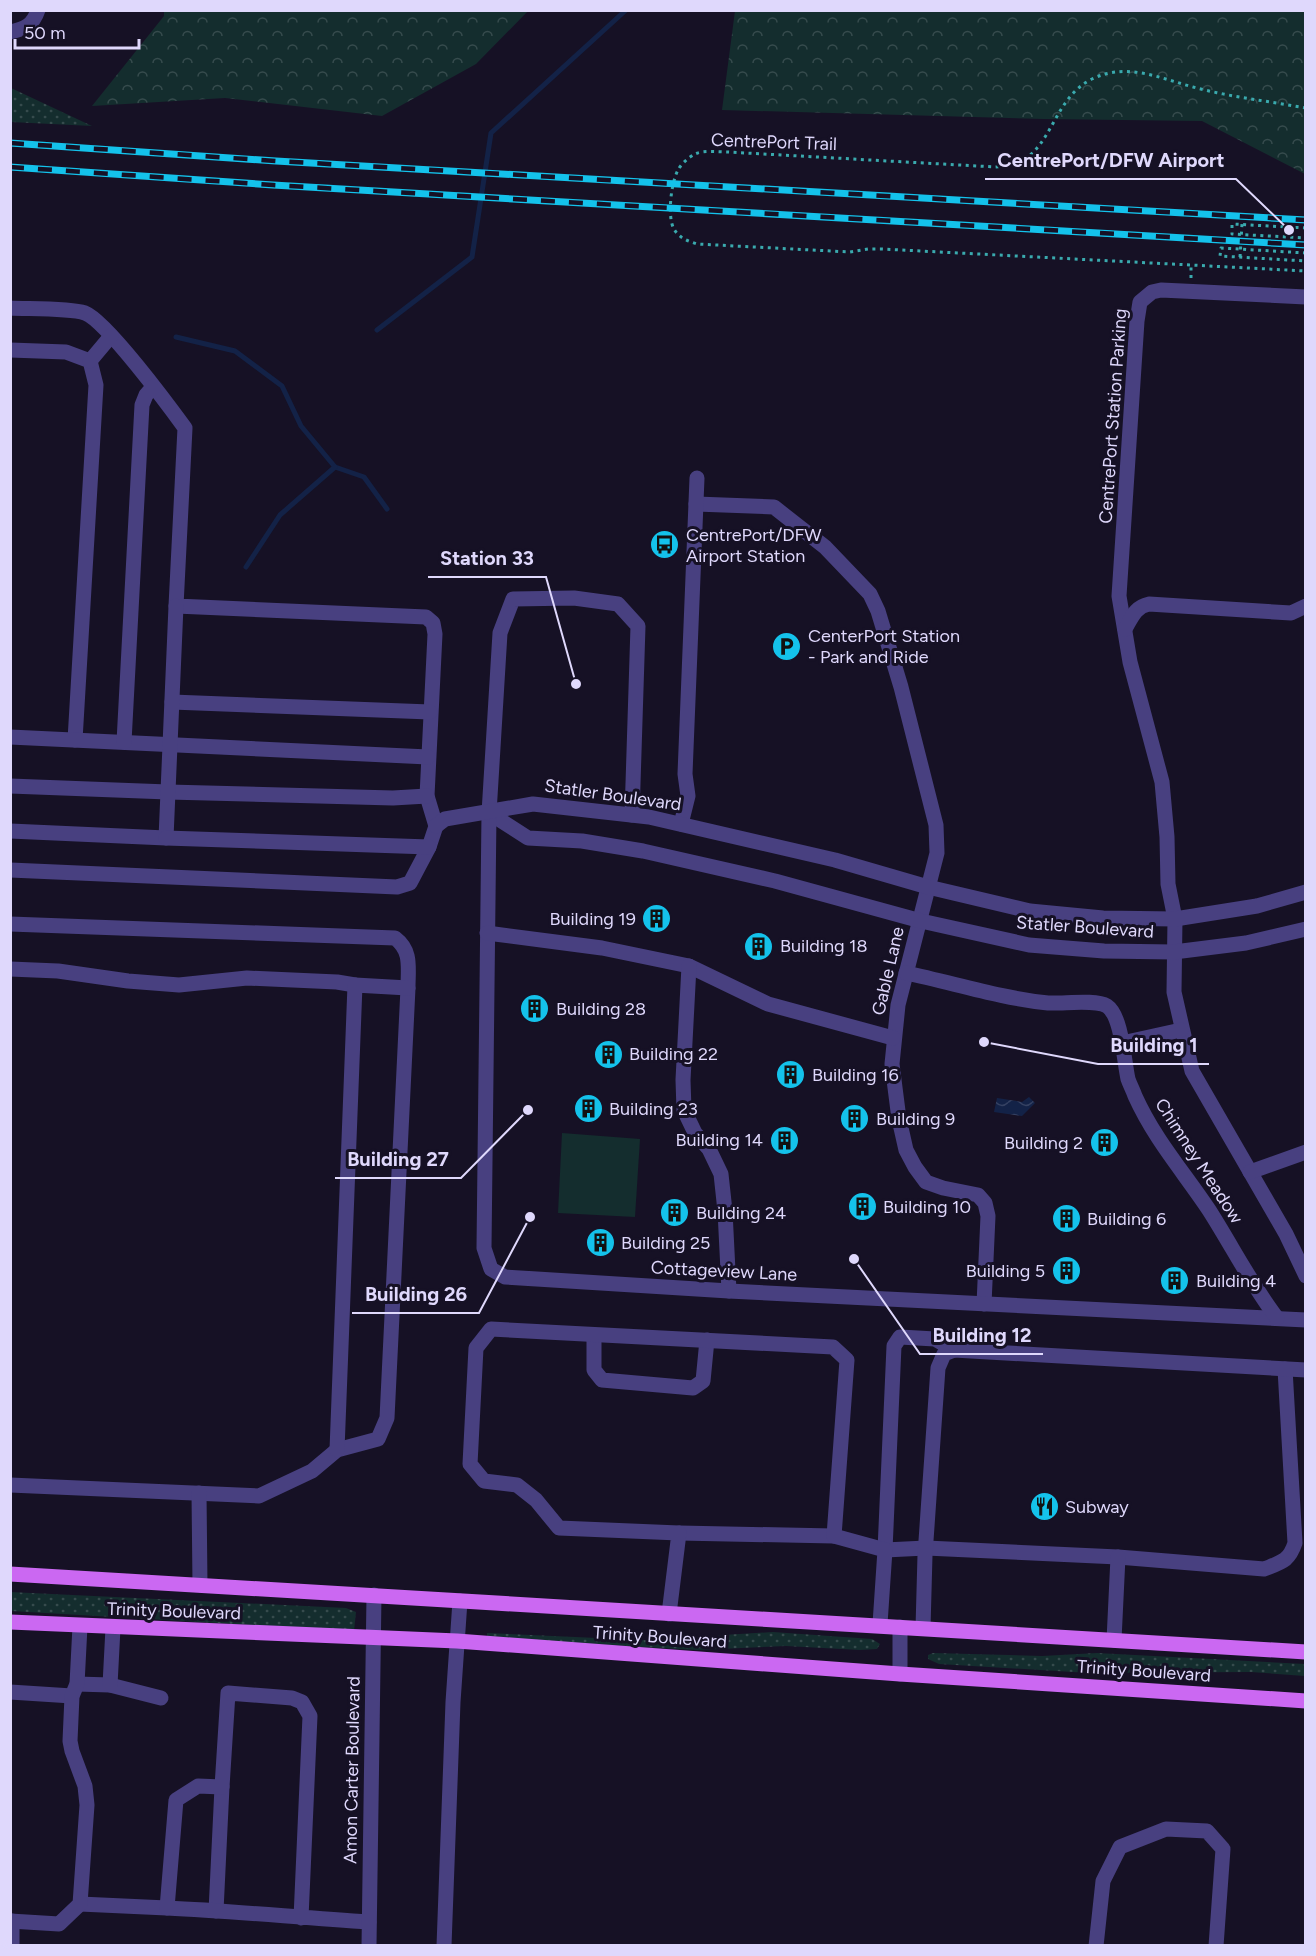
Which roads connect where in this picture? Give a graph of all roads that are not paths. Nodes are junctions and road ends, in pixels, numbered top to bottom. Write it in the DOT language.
graph roads {
  1 [pos="38,10"];
  2 [pos="10,32"];
  3 [pos="1305,297"];
  4 [pos="10,308"];
  5 [pos="111,336"];
  6 [pos="10,350"];
  7 [pos="90,361"];
  8 [pos="153,387"];
  9 [pos="697,478"];
  10 [pos="696,504"];
  11 [pos="176,606"];
  12 [pos="1305,606"];
  13 [pos="1125,628"];
  14 [pos="172,702"];
  15 [pos="430,712"];
  16 [pos="10,737"];
  17 [pos="75,740"];
  18 [pos="124,742"];
  19 [pos="170,745"];
  20 [pos="428,757"];
  21 [pos="10,786"];
  22 [pos="168,792"];
  23 [pos="428,796"];
  24 [pos="489,813"];
  25 [pos="632,815"];
  26 [pos="681,825"];
  27 [pos="435,826"];
  28 [pos="10,831"];
  29 [pos="166,838"];
  30 [pos="429,847"];
  31 [pos="10,870"];
  32 [pos="928,887"];
  33 [pos="1305,892"];
  34 [pos="1175,919"];
  35 [pos="921,921"];
  36 [pos="10,924"];
  37 [pos="1305,929"];
  38 [pos="487,933"];
  39 [pos="1174,952"];
  40 [pos="689,966"];
  41 [pos="10,969"];
  42 [pos="906,973"];
  43 [pos="355,985"];
  44 [pos="408,988"];
  45 [pos="1181,1030"];
  46 [pos="893,1038"];
  47 [pos="1122,1043"];
  48 [pos="1305,1154"];
  49 [pos="1250,1172"];
  50 [pos="1305,1276"];
  51 [pos="729,1291"];
  52 [pos="984,1304"];
  53 [pos="1276,1318"];
  54 [pos="1305,1320"];
  55 [pos="594,1335"];
  56 [pos="707,1340"];
  57 [pos="954,1350"];
  58 [pos="1285,1369"];
  59 [pos="1305,1370"];
  60 [pos="337,1450"];
  61 [pos="10,1485"];
  62 [pos="199,1493"];
  63 [pos="679,1533"];
  64 [pos="834,1536"];
  65 [pos="926,1548"];
  66 [pos="885,1550"];
  67 [pos="1118,1557"];
  68 [pos="10,1574"];
  69 [pos="200,1585"];
  70 [pos="374,1595"];
  71 [pos="460,1601"];
  72 [pos="669,1614"];
  73 [pos="10,1622"];
  74 [pos="880,1624"];
  75 [pos="80,1626"];
  76 [pos="900,1627"];
  77 [pos="113,1628"];
  78 [pos="923,1628"];
  79 [pos="373,1638"];
  80 [pos="1114,1640"];
  81 [pos="457,1641"];
  82 [pos="1305,1652"];
  83 [pos="900,1674"];
  84 [pos="110,1685"];
  85 [pos="75,1690"];
  86 [pos="10,1692"];
  87 [pos="161,1698"];
  88 [pos="1305,1701"];
  89 [pos="222,1787"];
  90 [pos="80,1904"];
  91 [pos="167,1908"];
  92 [pos="216,1911"];
  93 [pos="301,1918"];
  94 [pos="11,1921"];
  95 [pos="369,1922"];
  96 [pos="12,1946"];
  97 [pos="369,1946"];
  98 [pos="444,1946"];
  99 [pos="1096,1946"];
  100 [pos="1216,1946"];
  1 -- 2 [label="street"];
  3 -- 13 [label="street, CentrePort Station Parking"];
  4 -- 5 [label="street"];
  5 -- 7 [label="street"];
  5 -- 8 [label="street"];
  6 -- 7 [label="street"];
  7 -- 17 [label="street"];
  8 -- 11 [label="street"];
  8 -- 18 [label="street"];
  9 -- 10 [label="street"];
  10 -- 26 [label="street"];
  10 -- 32 [label="street, Gable Lane"];
  11 -- 14 [label="street"];
  11 -- 15 [label="street"];
  12 -- 13 [label="street"];
  13 -- 34 [label="street, CentrePort Station Parking"];
  14 -- 15 [label="street"];
  14 -- 19 [label="street"];
  15 -- 20 [label="street"];
  16 -- 17 [label="street"];
  17 -- 18 [label="street"];
  18 -- 19 [label="street"];
  19 -- 20 [label="street"];
  19 -- 22 [label="street"];
  20 -- 23 [label="street"];
  21 -- 22 [label="street"];
  22 -- 23 [label="street"];
  22 -- 29 [label="street"];
  23 -- 27 [label="street"];
  24 -- 25 [label="street, Statler Boulevard"];
  24 -- 25 [label="street, Cottageview Lane"];
  24 -- 27 [label="street"];
  24 -- 35 [label="street, Statler Boulevard"];
  24 -- 38 [label="street, Cottageview Lane"];
  25 -- 26 [label="street, Statler Boulevard"];
  26 -- 32 [label="street, Statler Boulevard"];
  27 -- 30 [label="street"];
  28 -- 29 [label="street"];
  29 -- 30 [label="street"];
  30 -- 31 [label="street"];
  32 -- 34 [label="street, Statler Boulevard"];
  32 -- 35 [label="street, Gable Lane"];
  33 -- 34 [label="street, Statler Boulevard"];
  34 -- 39 [label="street, CentrePort Station Parking"];
  35 -- 39 [label="street, Statler Boulevard"];
  35 -- 42 [label="street, Gable Lane"];
  36 -- 44 [label="street"];
  37 -- 39 [label="street, Statler Boulevard"];
  38 -- 40 [label="street"];
  38 -- 51 [label="street, Cottageview Lane"];
  39 -- 45 [label="street, CentrePort Station Parking"];
  40 -- 46 [label="street"];
  40 -- 51 [label="street"];
  41 -- 43 [label="street"];
  42 -- 46 [label="street, Gable Lane"];
  42 -- 47 [label="street, Chimney Meadow"];
  43 -- 44 [label="street"];
  43 -- 60 [label="street"];
  44 -- 60 [label="street"];
  45 -- 47 [label="street"];
  45 -- 49 [label="street, CentrePort Station Parking"];
  46 -- 52 [label="street, Gable Lane"];
  47 -- 53 [label="street, Chimney Meadow"];
  48 -- 49 [label="street"];
  49 -- 50 [label="street, CentrePort Station Parking"];
  51 -- 52 [label="street, Cottageview Lane"];
  52 -- 53 [label="street, Cottageview Lane"];
  53 -- 54 [label="street, Cottageview Lane"];
  55 -- 56 [label="street"];
  55 -- 56 [label="street"];
  55 -- 63 [label="street"];
  56 -- 64 [label="street"];
  57 -- 58 [label="street"];
  57 -- 65 [label="street"];
  57 -- 66 [label="street"];
  58 -- 59 [label="street"];
  58 -- 67 [label="street"];
  60 -- 62 [label="street"];
  61 -- 62 [label="street"];
  62 -- 69 [label="street"];
  63 -- 64 [label="street"];
  63 -- 72 [label="street"];
  64 -- 66 [label="street"];
  65 -- 66 [label="street"];
  65 -- 67 [label="street"];
  65 -- 78 [label="street"];
  66 -- 74 [label="street"];
  67 -- 80 [label="street"];
  68 -- 69 [label="main road, Trinity Boulevard"];
  69 -- 70 [label="main road, Trinity Boulevard"];
  70 -- 71 [label="main road, Trinity Boulevard"];
  70 -- 79 [label="street, Amon Carter Boulevard"];
  71 -- 72 [label="main road, Trinity Boulevard"];
  71 -- 81 [label="street"];
  72 -- 74 [label="main road, Trinity Boulevard"];
  73 -- 75 [label="main road, Trinity Boulevard"];
  74 -- 76 [label="main road, Trinity Boulevard"];
  75 -- 77 [label="main road, Trinity Boulevard"];
  75 -- 85 [label="street"];
  76 -- 78 [label="main road, Trinity Boulevard"];
  76 -- 83 [label="street"];
  77 -- 79 [label="main road, Trinity Boulevard"];
  77 -- 84 [label="street"];
  78 -- 80 [label="main road, Trinity Boulevard"];
  79 -- 81 [label="main road, Trinity Boulevard"];
  79 -- 95 [label="street, Amon Carter Boulevard"];
  80 -- 82 [label="main road, Trinity Boulevard"];
  81 -- 83 [label="main road, Trinity Boulevard"];
  81 -- 98 [label="street"];
  83 -- 88 [label="main road, Trinity Boulevard"];
  84 -- 85 [label="street"];
  84 -- 87 [label="street"];
  85 -- 86 [label="street"];
  85 -- 90 [label="street"];
  89 -- 91 [label="street"];
  89 -- 92 [label="street"];
  89 -- 93 [label="street"];
  90 -- 91 [label="street"];
  90 -- 94 [label="street"];
  91 -- 92 [label="street"];
  92 -- 93 [label="street"];
  93 -- 95 [label="street"];
  94 -- 96 [label="street"];
  95 -- 97 [label="street, Amon Carter Boulevard"];
  99 -- 100 [label="street"];
}
